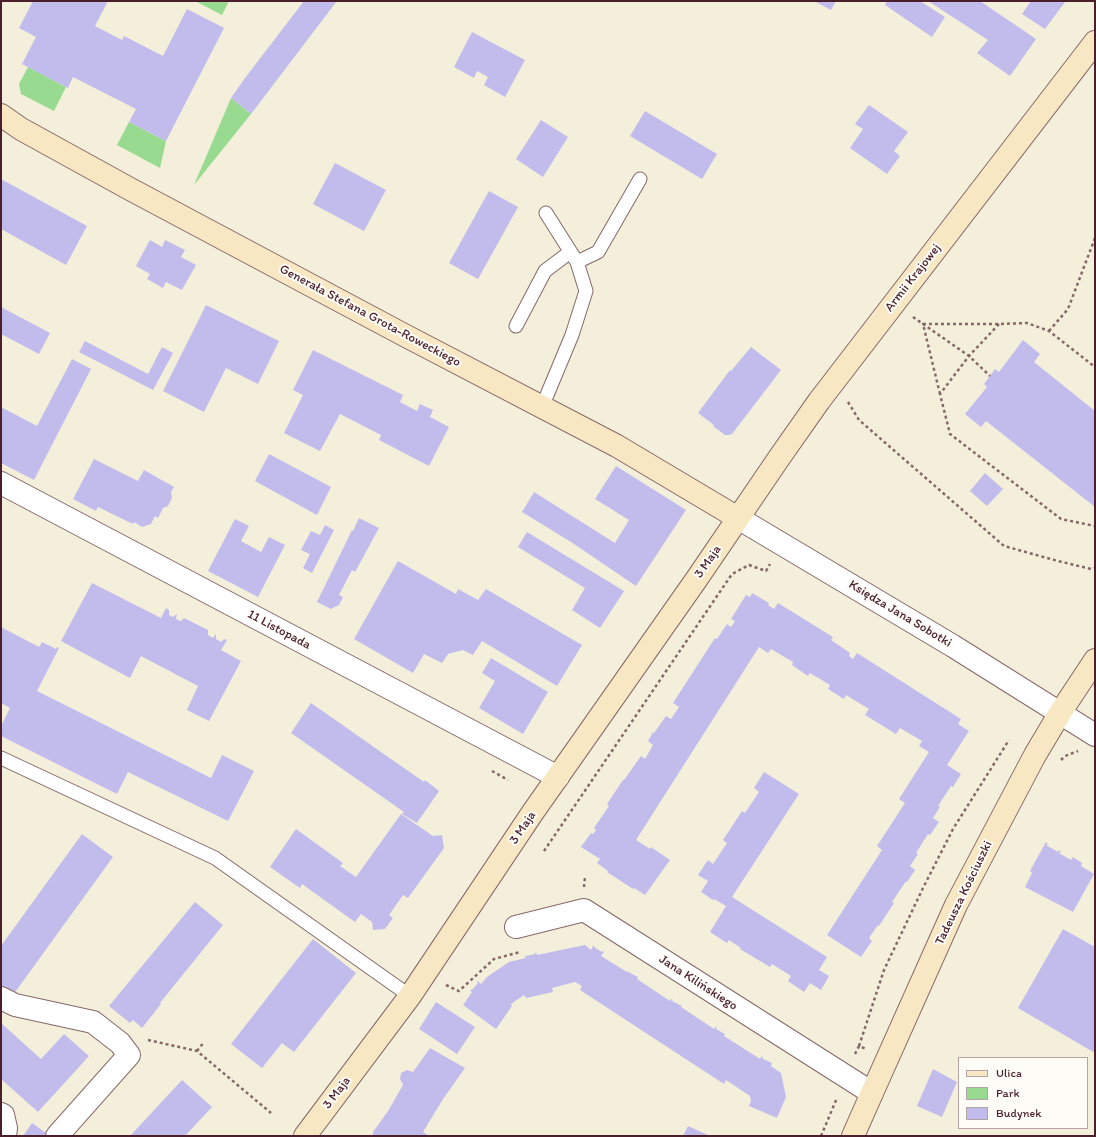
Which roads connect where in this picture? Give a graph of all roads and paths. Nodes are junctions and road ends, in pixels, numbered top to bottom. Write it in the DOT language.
graph roads {
  1 [pos="1095,42"];
  2 [pos="1,115"];
  3 [pos="640,179"];
  4 [pos="546,213"];
  5 [pos="1095,238"];
  6 [pos="574,257"];
  7 [pos="911,316"];
  8 [pos="923,324"];
  9 [pos="999,324"];
  10 [pos="516,326"];
  11 [pos="1048,331"];
  12 [pos="969,356"];
  13 [pos="1095,367"];
  14 [pos="990,376"];
  15 [pos="940,394"];
  16 [pos="848,401"];
  17 [pos="542,407"];
  18 [pos="1,483"];
  19 [pos="738,518"];
  20 [pos="1095,526"];
  21 [pos="783,545"];
  22 [pos="1095,568"];
  23 [pos="1095,660"];
  24 [pos="1060,713"];
  25 [pos="1095,735"];
  26 [pos="1009,740"];
  27 [pos="1,758"];
  28 [pos="558,777"];
  29 [pos="544,851"];
  30 [pos="516,927"];
  31 [pos="410,996"];
  32 [pos="1,998"];
  33 [pos="204,1042"];
  34 [pos="120,1043"];
  35 [pos="859,1046"];
  36 [pos="869,1050"];
  37 [pos="197,1051"];
  38 [pos="854,1058"];
  39 [pos="872,1093"];
  40 [pos="838,1097"];
  41 [pos="271,1113"];
  42 [pos="1,1114"];
  43 [pos="5,1136"];
  44 [pos="57,1136"];
  45 [pos="305,1136"];
  46 [pos="822,1136"];
  47 [pos="853,1136"];
  1 -- 19 [label="main road, Armii Krajowej"];
  2 -- 17 [label="main road, Generała Stefana Grota-Roweckiego"];
  3 -- 6 [label="lane"];
  4 -- 6 [label="lane"];
  5 -- 11 [label="path"];
  6 -- 10 [label="lane"];
  6 -- 17 [label="lane"];
  7 -- 8 [label="path"];
  8 -- 9 [label="path"];
  8 -- 12 [label="path"];
  8 -- 15 [label="path"];
  9 -- 11 [label="path"];
  9 -- 12 [label="path"];
  11 -- 13 [label="path"];
  12 -- 14 [label="path"];
  12 -- 15 [label="path"];
  15 -- 20 [label="path"];
  16 -- 22 [label="path"];
  17 -- 19 [label="main road, Generała Stefana Grota-Roweckiego"];
  18 -- 28 [label="street, 11 Listopada"];
  19 -- 21 [label="street, Księdza Jana Sobotki"];
  19 -- 28 [label="main road, 3 Maja"];
  21 -- 24 [label="street, Księdza Jana Sobotki"];
  21 -- 29 [label="path"];
  23 -- 24 [label="main road, Tadeusza Kościuszki"];
  24 -- 25 [label="street, Księdza Jana Sobotki"];
  24 -- 39 [label="main road, Tadeusza Kościuszki"];
  26 -- 35 [label="path"];
  27 -- 31 [label="lane"];
  28 -- 31 [label="main road, 3 Maja"];
  30 -- 39 [label="street, Jana Kilińskiego"];
  31 -- 45 [label="main road, 3 Maja"];
  32 -- 34 [label="street"];
  33 -- 37 [label="path"];
  34 -- 37 [label="path"];
  34 -- 44 [label="street"];
  35 -- 36 [label="path"];
  35 -- 38 [label="path"];
  37 -- 41 [label="path"];
  39 -- 47 [label="main road, Tadeusza Kościuszki"];
  40 -- 46 [label="path"];
  42 -- 43 [label="street"];
}
